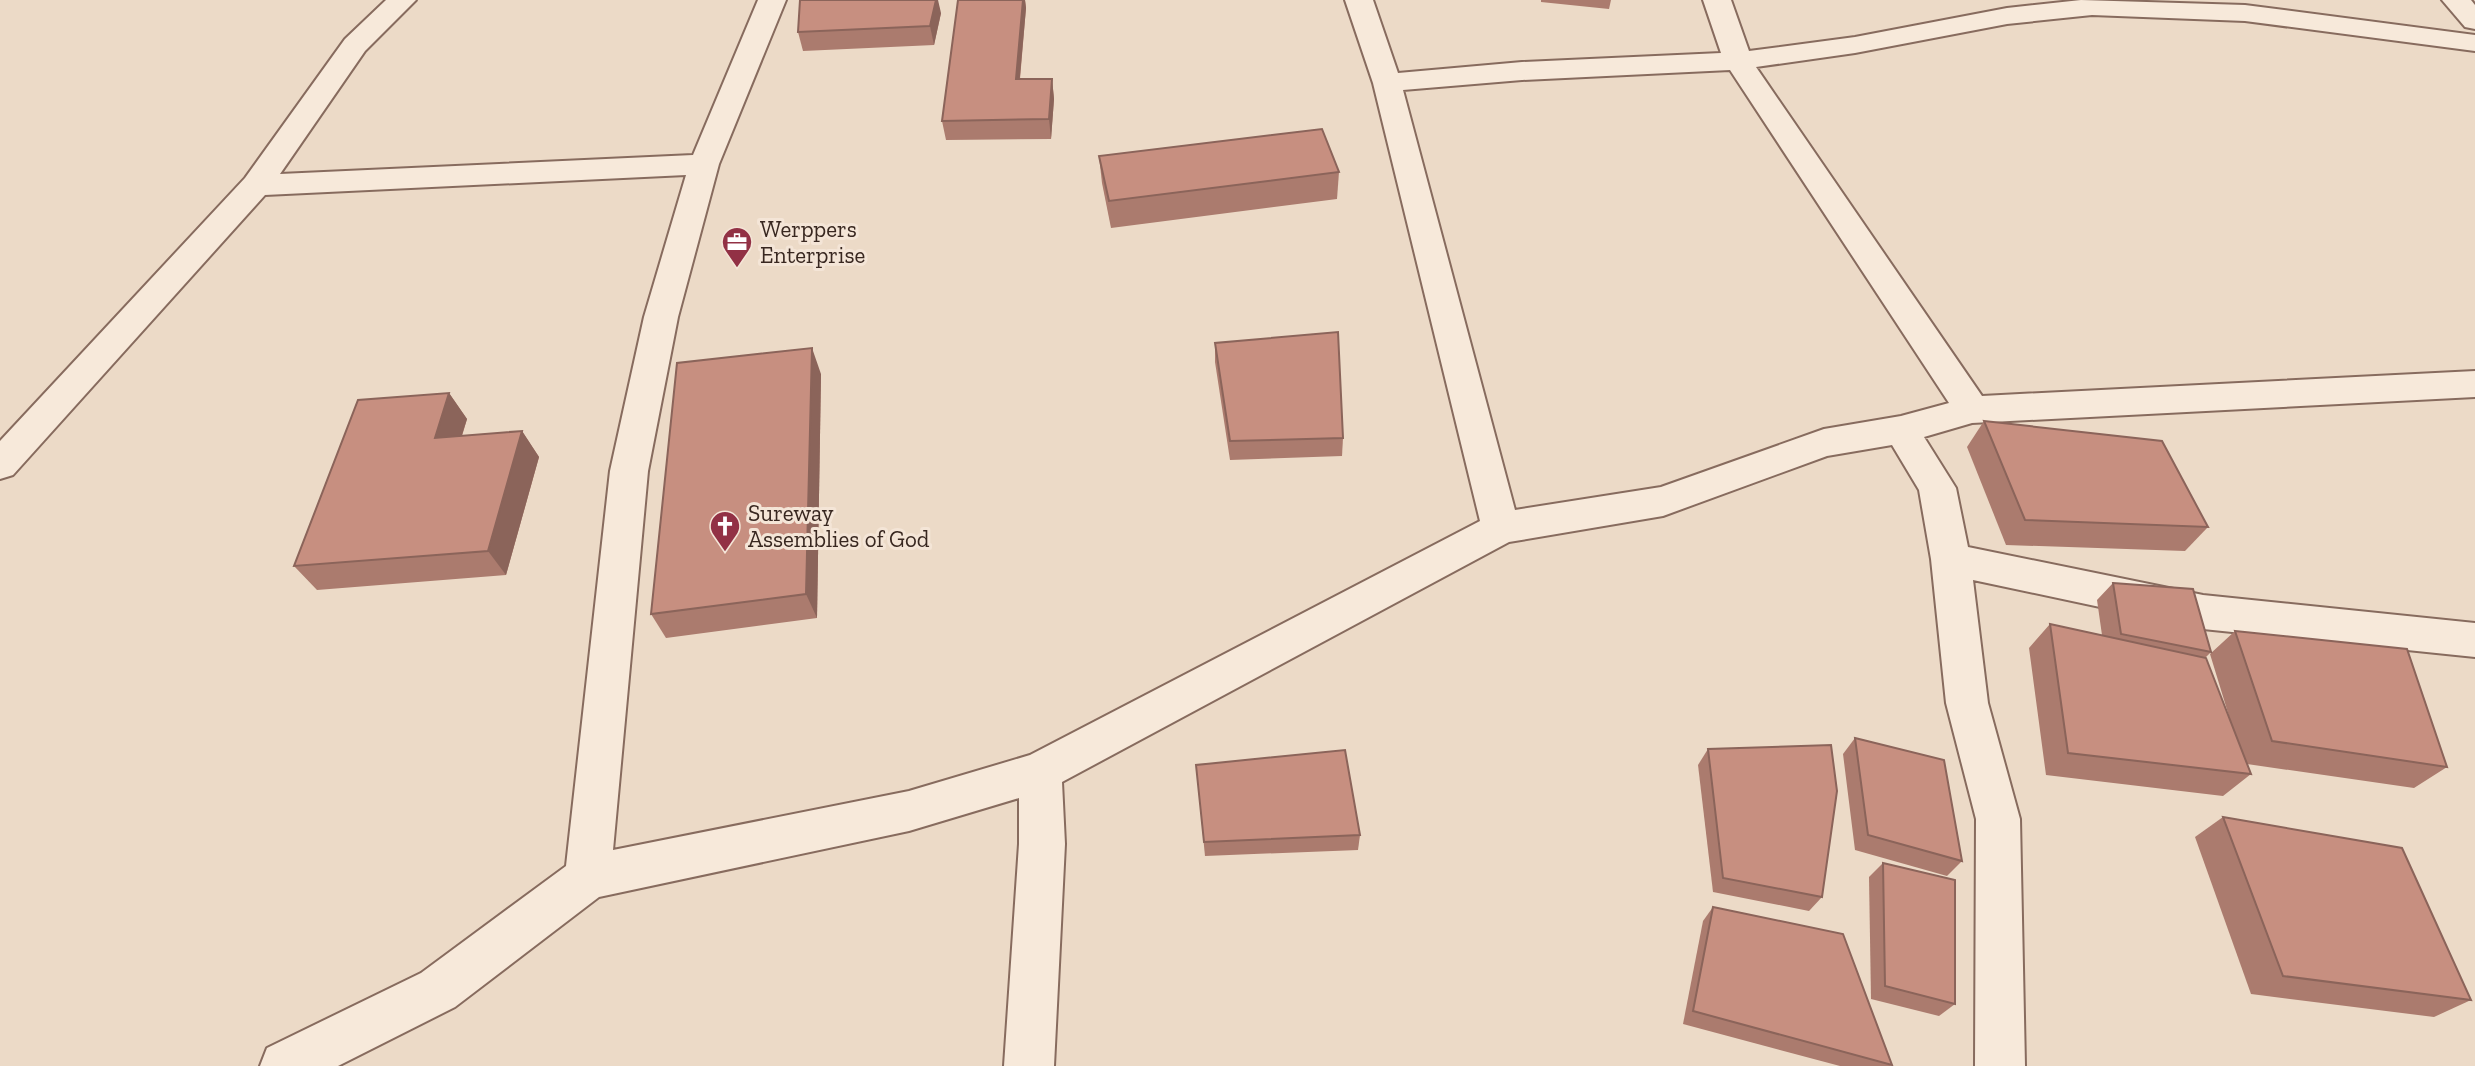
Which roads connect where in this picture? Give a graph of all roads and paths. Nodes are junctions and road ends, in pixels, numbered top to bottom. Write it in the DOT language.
graph roads {
  1 [pos="402,0"];
  2 [pos="772,0"];
  3 [pos="1359,0"];
  4 [pos="1717,0"];
  5 [pos="2456,0"];
  6 [pos="2475,21"];
  7 [pos="2475,43"];
  8 [pos="1738,61"];
  9 [pos="1387,83"];
  10 [pos="704,164"];
  11 [pos="256,184"];
  12 [pos="2475,384"];
  13 [pos="1972,410"];
  14 [pos="1901,430"];
  15 [pos="0,465"];
  16 [pos="1501,528"];
  17 [pos="1951,559"];
  18 [pos="2475,640"];
  19 [pos="1040,772"];
  20 [pos="588,877"];
  21 [pos="285,1066"];
  22 [pos="1029,1066"];
  23 [pos="2000,1066"];
  1 -- 11 [label="street"];
  2 -- 10 [label="street"];
  3 -- 9 [label="street"];
  4 -- 8 [label="street"];
  5 -- 6 [label="street"];
  7 -- 8 [label="street"];
  8 -- 9 [label="street"];
  8 -- 13 [label="street"];
  9 -- 16 [label="street"];
  10 -- 11 [label="street"];
  10 -- 20 [label="street"];
  11 -- 15 [label="street"];
  12 -- 13 [label="street"];
  13 -- 14 [label="street"];
  14 -- 16 [label="street"];
  14 -- 17 [label="street"];
  16 -- 19 [label="street"];
  17 -- 18 [label="street"];
  17 -- 23 [label="street"];
  19 -- 20 [label="street"];
  19 -- 22 [label="street"];
  20 -- 21 [label="street"];
}
